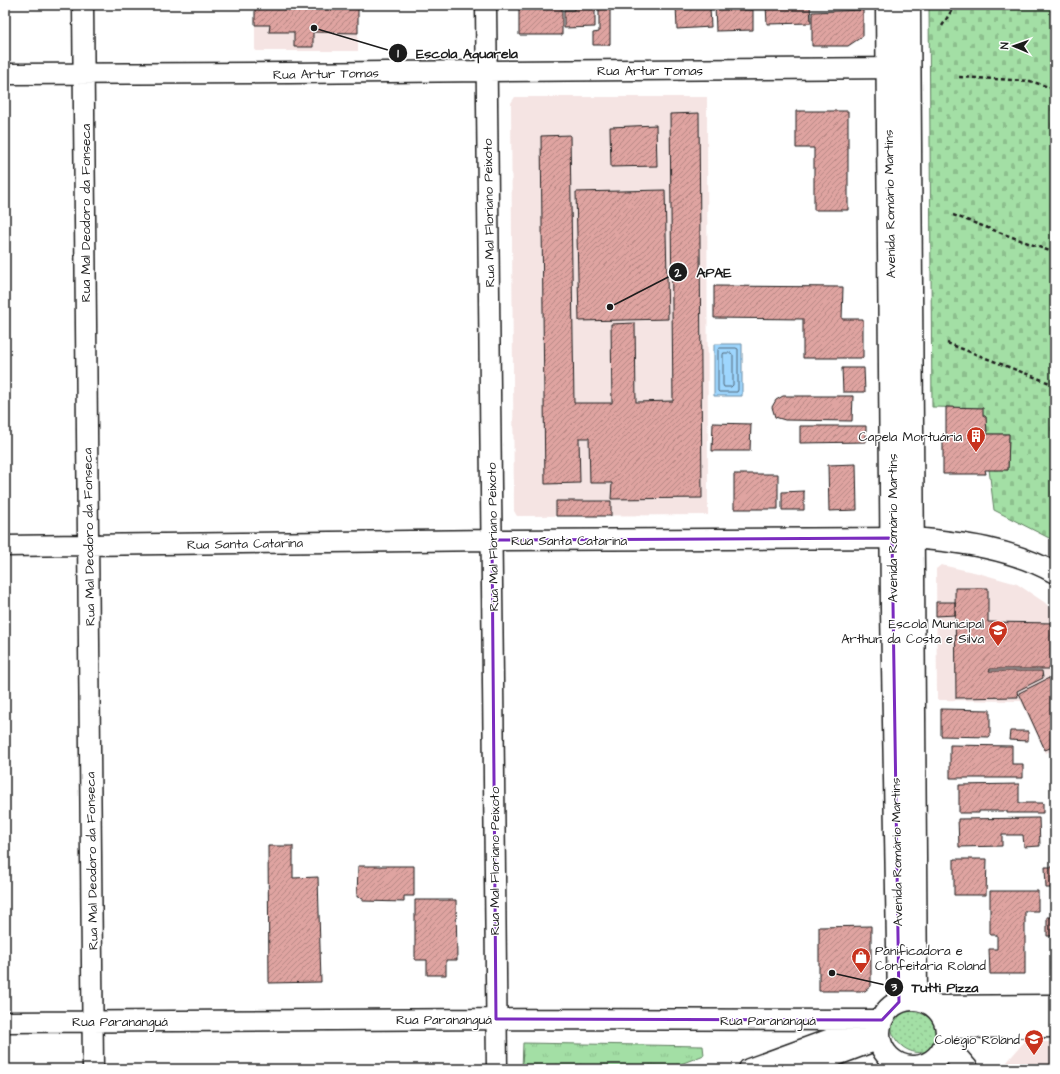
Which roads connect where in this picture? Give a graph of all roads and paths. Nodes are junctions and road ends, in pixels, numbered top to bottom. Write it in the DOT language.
graph roads {
  1 [pos="83,5"];
  2 [pos="486,5"];
  3 [pos="887,5"];
  4 [pos="909,5"];
  5 [pos="956,5"];
  6 [pos="942,26"];
  7 [pos="910,68"];
  8 [pos="888,69"];
  9 [pos="487,71"];
  10 [pos="84,73"];
  11 [pos="5,74"];
  12 [pos="959,77"];
  13 [pos="1055,89"];
  14 [pos="953,215"];
  15 [pos="1055,253"];
  16 [pos="947,343"];
  17 [pos="1055,385"];
  18 [pos="903,538"];
  19 [pos="492,540"];
  20 [pos="88,545"];
  21 [pos="5,546"];
  22 [pos="1055,573"];
  23 [pos="907,1000"];
  24 [pos="1055,1006"];
  25 [pos="935,1007"];
  26 [pos="496,1019"];
  27 [pos="92,1021"];
  28 [pos="5,1022"];
  29 [pos="1055,1026"];
  30 [pos="881,1030"];
  31 [pos="925,1058"];
  32 [pos="93,1069"];
  33 [pos="497,1069"];
  34 [pos="749,1069"];
  35 [pos="800,1069"];
  36 [pos="967,1069"];
  1 -- 10 [label="street, Rua Mal Deodoro da Fonseca"];
  2 -- 9 [label="street, Rua Mal Floriano Peixoto"];
  3 -- 8 [label="main road, Avenida Romário Martins"];
  4 -- 7 [label="main road, Avenida Romário Martins"];
  5 -- 6 [label="path"];
  7 -- 8 [label="street, Rua Artur Tomas"];
  7 -- 18 [label="main road, Avenida Romário Martins"];
  8 -- 9 [label="street, Rua Artur Tomas"];
  8 -- 18 [label="main road, Avenida Romário Martins"];
  9 -- 10 [label="street, Rua Artur Tomas"];
  9 -- 19 [label="street, Rua Mal Floriano Peixoto"];
  10 -- 11 [label="street, Rua Artur Tomas"];
  10 -- 20 [label="street, Rua Mal Deodoro da Fonseca"];
  12 -- 13 [label="path"];
  14 -- 15 [label="path"];
  16 -- 17 [label="path"];
  18 -- 19 [label="street, Rua Santa Catarina"];
  18 -- 22 [label="street, Rua Santa Catarina"];
  18 -- 23 [label="main road, Avenida Romário Martins"];
  19 -- 20 [label="street, Rua Santa Catarina"];
  19 -- 26 [label="street, Rua Mal Floriano Peixoto"];
  20 -- 21 [label="street, Rua Santa Catarina"];
  20 -- 27 [label="street, Rua Mal Deodoro da Fonseca"];
  23 -- 25 [label="main road"];
  23 -- 30 [label="main road"];
  24 -- 25 [label="main road"];
  25 -- 31 [label="main road"];
  26 -- 27 [label="street, Rua Parananguá"];
  26 -- 30 [label="street, Rua Parananguá"];
  26 -- 33 [label="street, Rua Mal Floriano Peixoto"];
  27 -- 28 [label="street, Rua Parananguá"];
  27 -- 32 [label="street, Rua Mal Deodoro da Fonseca"];
  29 -- 31 [label="main road"];
  30 -- 31 [label="main road"];
  30 -- 34 [label="street"];
  30 -- 35 [label="street"];
  31 -- 36 [label="main road"];
}
